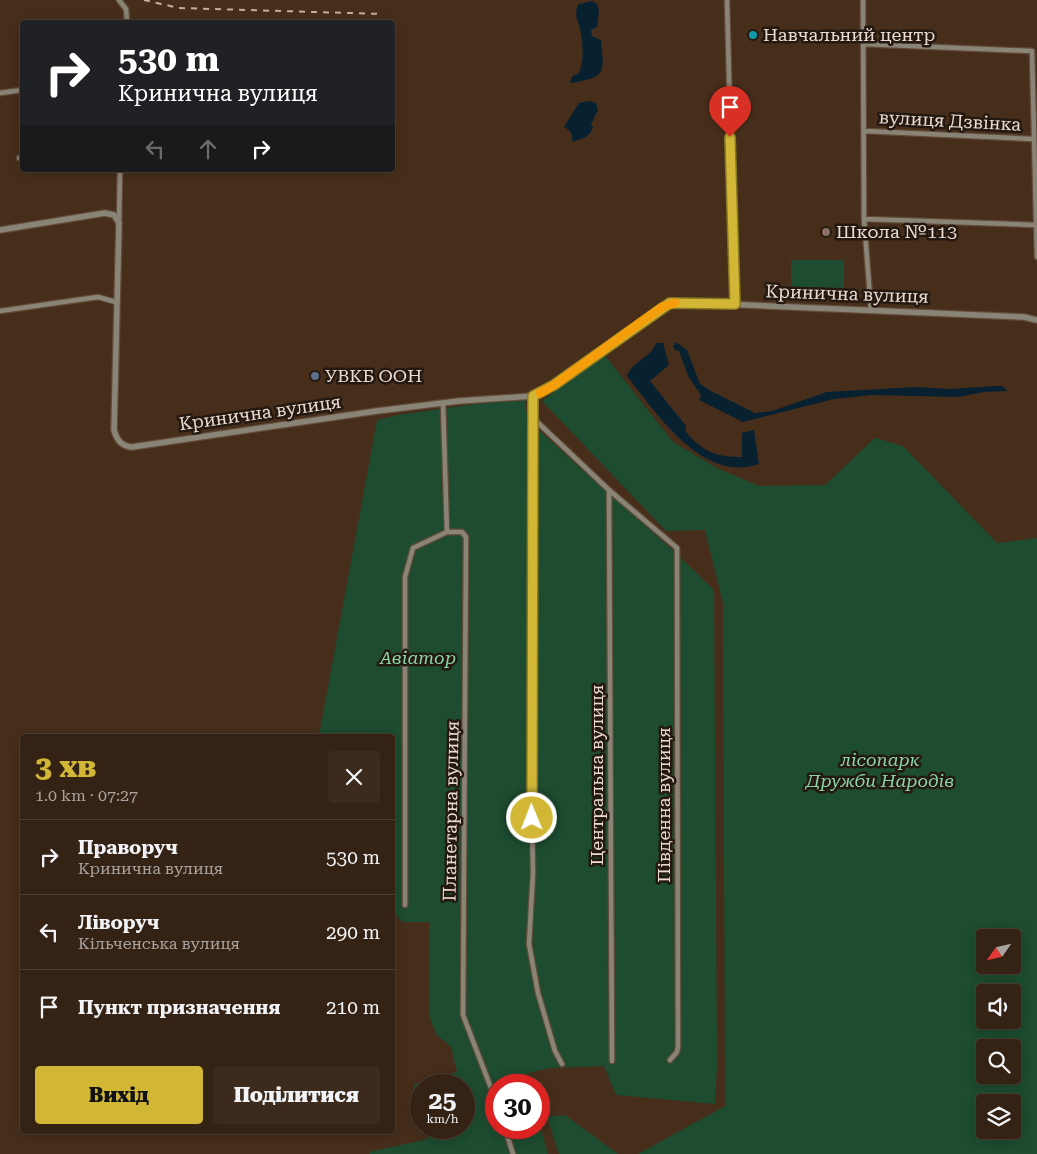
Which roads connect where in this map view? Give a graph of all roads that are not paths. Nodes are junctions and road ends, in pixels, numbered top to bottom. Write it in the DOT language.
graph roads {
  1 [pos="120,0"];
  2 [pos="727,0"];
  3 [pos="863,0"];
  4 [pos="127,20"];
  5 [pos="863,44"];
  6 [pos="20,90"];
  7 [pos="0,93"];
  8 [pos="865,131"];
  9 [pos="1033,139"];
  10 [pos="120,172"];
  11 [pos="864,219"];
  12 [pos="119,222"];
  13 [pos="1036,225"];
  14 [pos="0,230"];
  15 [pos="1037,257"];
  16 [pos="116,302"];
  17 [pos="735,304"];
  18 [pos="871,310"];
  19 [pos="0,311"];
  20 [pos="1037,320"];
  21 [pos="533,396"];
  22 [pos="443,403"];
  23 [pos="533,418"];
  24 [pos="609,490"];
  25 [pos="447,532"];
  26 [pos="405,905"];
  27 [pos="670,1060"];
  28 [pos="612,1061"];
  29 [pos="562,1064"];
  30 [pos="486,1074"];
  31 [pos="508,1139"];
  32 [pos="513,1154"];
  1 -- 4 [label="street"];
  2 -- 17 [label="street"];
  3 -- 5 [label="street"];
  5 -- 8 [label="street"];
  5 -- 9 [label="street"];
  6 -- 7 [label="street"];
  8 -- 9 [label="street, вулиця Дзвінка"];
  8 -- 11 [label="street"];
  9 -- 13 [label="street"];
  10 -- 12 [label="street"];
  11 -- 13 [label="street"];
  11 -- 18 [label="street"];
  12 -- 14 [label="street"];
  12 -- 16 [label="street"];
  13 -- 15 [label="street"];
  16 -- 19 [label="street"];
  16 -- 22 [label="street, Кринична вулиця"];
  17 -- 18 [label="street, Кринична вулиця"];
  17 -- 21 [label="street, Кринична вулиця"];
  18 -- 20 [label="street, Кринична вулиця"];
  21 -- 22 [label="street, Кринична вулиця"];
  21 -- 23 [label="street"];
  22 -- 25 [label="street"];
  23 -- 24 [label="street"];
  23 -- 29 [label="street"];
  24 -- 27 [label="street, Південна вулиця"];
  24 -- 28 [label="street, Центральна вулиця"];
  25 -- 26 [label="street"];
  25 -- 30 [label="street, Планетарна вулиця"];
  31 -- 32 [label="street"];
}
